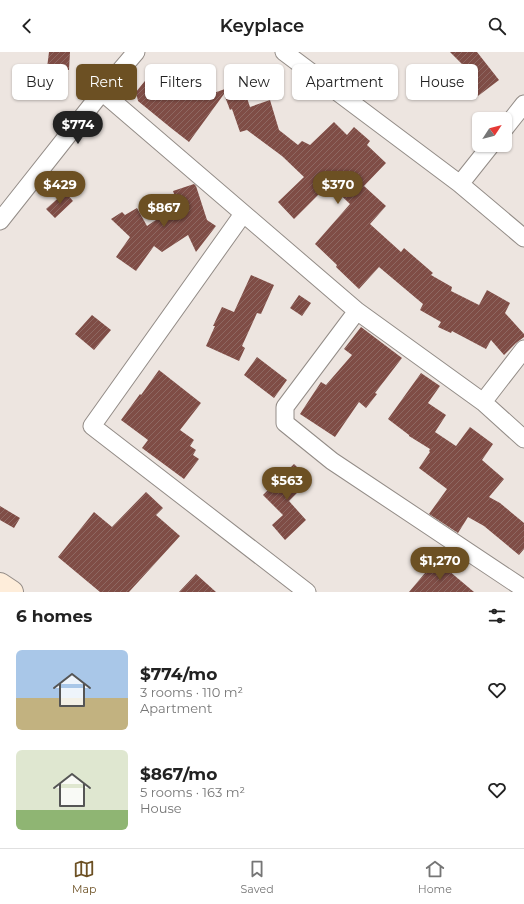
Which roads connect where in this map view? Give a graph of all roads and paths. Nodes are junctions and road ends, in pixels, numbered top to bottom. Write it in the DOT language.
graph roads {
  1 [pos="136,52"];
  2 [pos="284,52"];
  3 [pos="126,64"];
  4 [pos="96,100"];
  5 [pos="111,100"];
  6 [pos="524,104"];
  7 [pos="512,119"];
  8 [pos="485,152"];
  9 [pos="460,184"];
  10 [pos="244,214"];
  11 [pos="0,221"];
  12 [pos="524,238"];
  13 [pos="357,311"];
  14 [pos="524,349"];
  15 [pos="483,402"];
  16 [pos="524,439"];
  17 [pos="0,584"];
  18 [pos="524,589"];
  19 [pos="12,592"];
  20 [pos="307,592"];
  1 -- 3 [label="street"];
  2 -- 9 [label="street"];
  4 -- 11 [label="street"];
  5 -- 10 [label="street"];
  6 -- 7 [label="street"];
  8 -- 9 [label="street"];
  9 -- 12 [label="street"];
  10 -- 13 [label="street"];
  10 -- 20 [label="street"];
  13 -- 15 [label="street"];
  13 -- 18 [label="street"];
  14 -- 15 [label="street"];
  15 -- 16 [label="street"];
  17 -- 19 [label="main road"];
}
